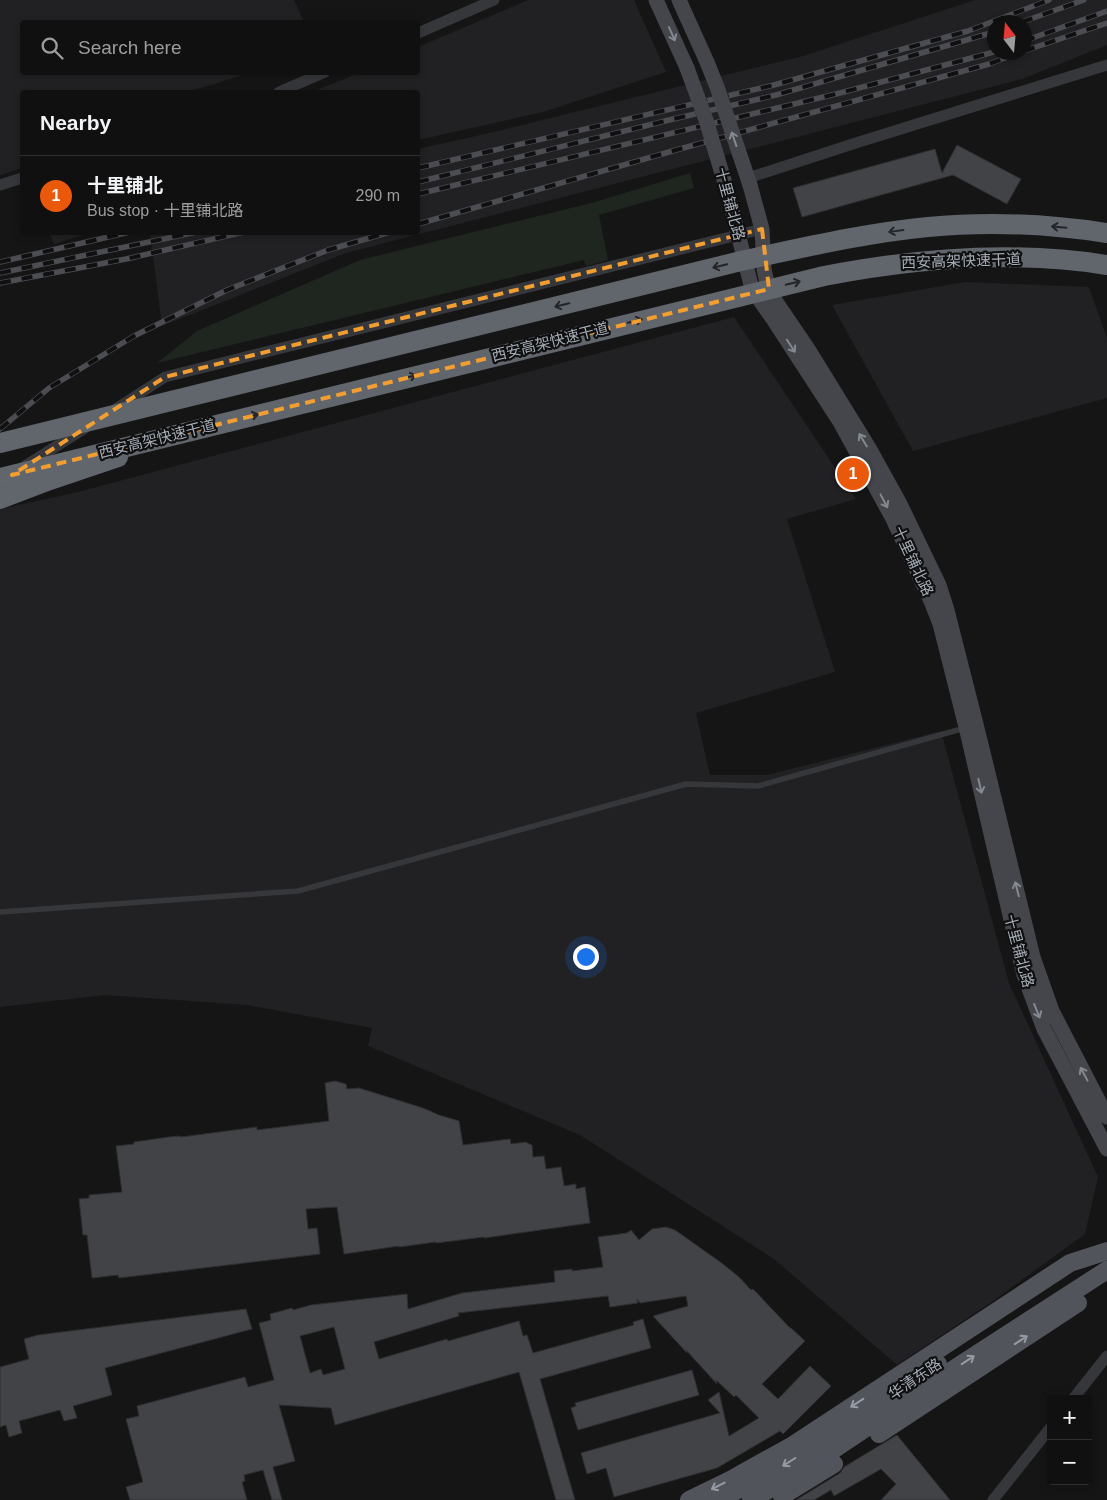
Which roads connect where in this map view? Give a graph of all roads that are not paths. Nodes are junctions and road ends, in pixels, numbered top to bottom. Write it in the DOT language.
graph roads {
  1 [pos="494,0"];
  2 [pos="656,0"];
  3 [pos="679,0"];
  4 [pos="420,32"];
  5 [pos="1107,65"];
  6 [pos="318,75"];
  7 [pos="284,90"];
  8 [pos="20,179"];
  9 [pos="749,182"];
  10 [pos="0,185"];
  11 [pos="762,229"];
  12 [pos="1107,232"];
  13 [pos="739,235"];
  14 [pos="1107,265"];
  15 [pos="218,424"];
  16 [pos="0,443"];
  17 [pos="0,478"];
  18 [pos="0,482"];
  19 [pos="0,499"];
  20 [pos="971,726"];
  21 [pos="0,912"];
  22 [pos="1107,1117"];
  23 [pos="1107,1149"];
  24 [pos="1107,1252"];
  25 [pos="1107,1270"];
  26 [pos="1107,1284"];
  27 [pos="1107,1356"];
  28 [pos="1076,1395"];
  29 [pos="1047,1432"];
  30 [pos="689,1500"];
  31 [pos="719,1500"];
  32 [pos="751,1500"];
  33 [pos="775,1500"];
  34 [pos="992,1500"];
  1 -- 4 [label="street"];
  2 -- 13 [label="street, 十里铺北路, one-way, bridge"];
  9 -- 3 [label="street, 十里铺北路, one-way, bridge"];
  5 -- 9 [label="street"];
  6 -- 7 [label="street"];
  8 -- 10 [label="street"];
  9 -- 11 [label="street, 十里铺北路"];
  11 -- 13 [label="street"];
  20 -- 11 [label="street, 十里铺北路, one-way"];
  12 -- 16 [label="highway, one-way, bridge"];
  13 -- 18 [label="street"];
  13 -- 20 [label="street, 十里铺北路, one-way"];
  15 -- 14 [label="highway, 西安高架快速干道, one-way, bridge"];
  15 -- 17 [label="highway, 西安高架快速干道, bridge"];
  15 -- 19 [label="highway, bridge"];
  20 -- 21 [label="lane"];
  22 -- 20 [label="street, 十里铺北路, one-way"];
  20 -- 23 [label="street, 十里铺北路, one-way"];
  24 -- 30 [label="main road, one-way"];
  24 -- 31 [label="main road, 华清东路, one-way"];
  32 -- 25 [label="main road, 华清东路, one-way"];
  33 -- 26 [label="main road, one-way"];
  27 -- 28 [label="street"];
  29 -- 34 [label="street"];
}
